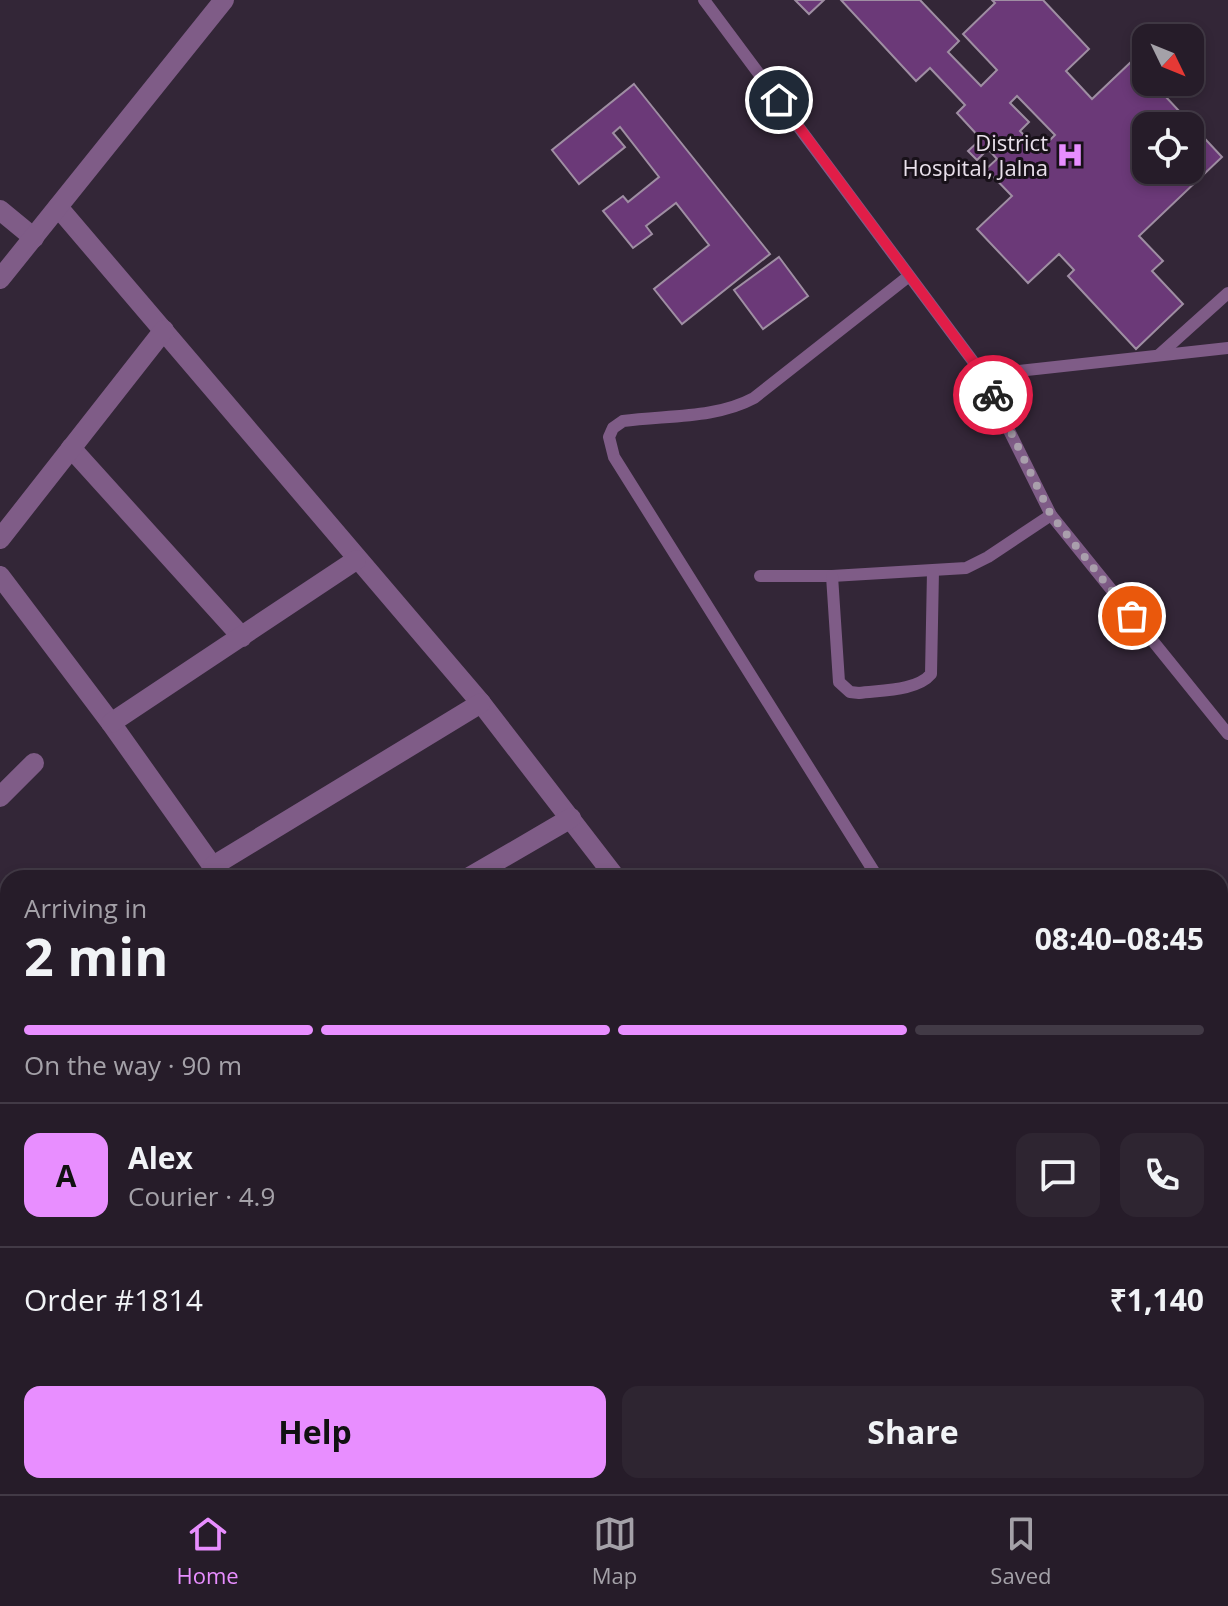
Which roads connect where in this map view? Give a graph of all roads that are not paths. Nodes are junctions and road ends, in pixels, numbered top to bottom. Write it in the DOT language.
graph roads {
  1 [pos="224,0"];
  2 [pos="704,0"];
  3 [pos="58,207"];
  4 [pos="0,210"];
  5 [pos="34,238"];
  6 [pos="909,276"];
  7 [pos="0,279"];
  8 [pos="1228,293"];
  9 [pos="164,330"];
  10 [pos="1228,348"];
  11 [pos="1159,355"];
  12 [pos="982,375"];
  13 [pos="71,448"];
  14 [pos="1051,515"];
  15 [pos="0,539"];
  16 [pos="356,560"];
  17 [pos="933,571"];
  18 [pos="0,576"];
  19 [pos="760,576"];
  20 [pos="832,576"];
  21 [pos="242,637"];
  22 [pos="481,703"];
  23 [pos="111,723"];
  24 [pos="1228,734"];
  25 [pos="34,763"];
  26 [pos="0,797"];
  27 [pos="571,818"];
  28 [pos="216,870"];
  29 [pos="220,870"];
  30 [pos="482,870"];
  31 [pos="610,870"];
  32 [pos="873,870"];
  1 -- 3 [label="street"];
  2 -- 6 [label="lane"];
  3 -- 5 [label="street"];
  3 -- 9 [label="street"];
  4 -- 5 [label="street"];
  5 -- 7 [label="street"];
  6 -- 12 [label="lane"];
  6 -- 32 [label="lane"];
  8 -- 11 [label="lane"];
  9 -- 13 [label="street"];
  9 -- 16 [label="street"];
  10 -- 11 [label="lane"];
  11 -- 12 [label="lane"];
  12 -- 14 [label="lane"];
  13 -- 15 [label="street"];
  13 -- 21 [label="street"];
  14 -- 17 [label="lane"];
  14 -- 24 [label="lane"];
  16 -- 21 [label="street"];
  16 -- 22 [label="street"];
  17 -- 20 [label="lane"];
  17 -- 20 [label="lane"];
  18 -- 23 [label="street"];
  19 -- 20 [label="lane"];
  21 -- 23 [label="street"];
  22 -- 27 [label="street"];
  22 -- 29 [label="street"];
  23 -- 28 [label="street"];
  25 -- 26 [label="street"];
  27 -- 30 [label="street"];
  27 -- 31 [label="street"];
}
